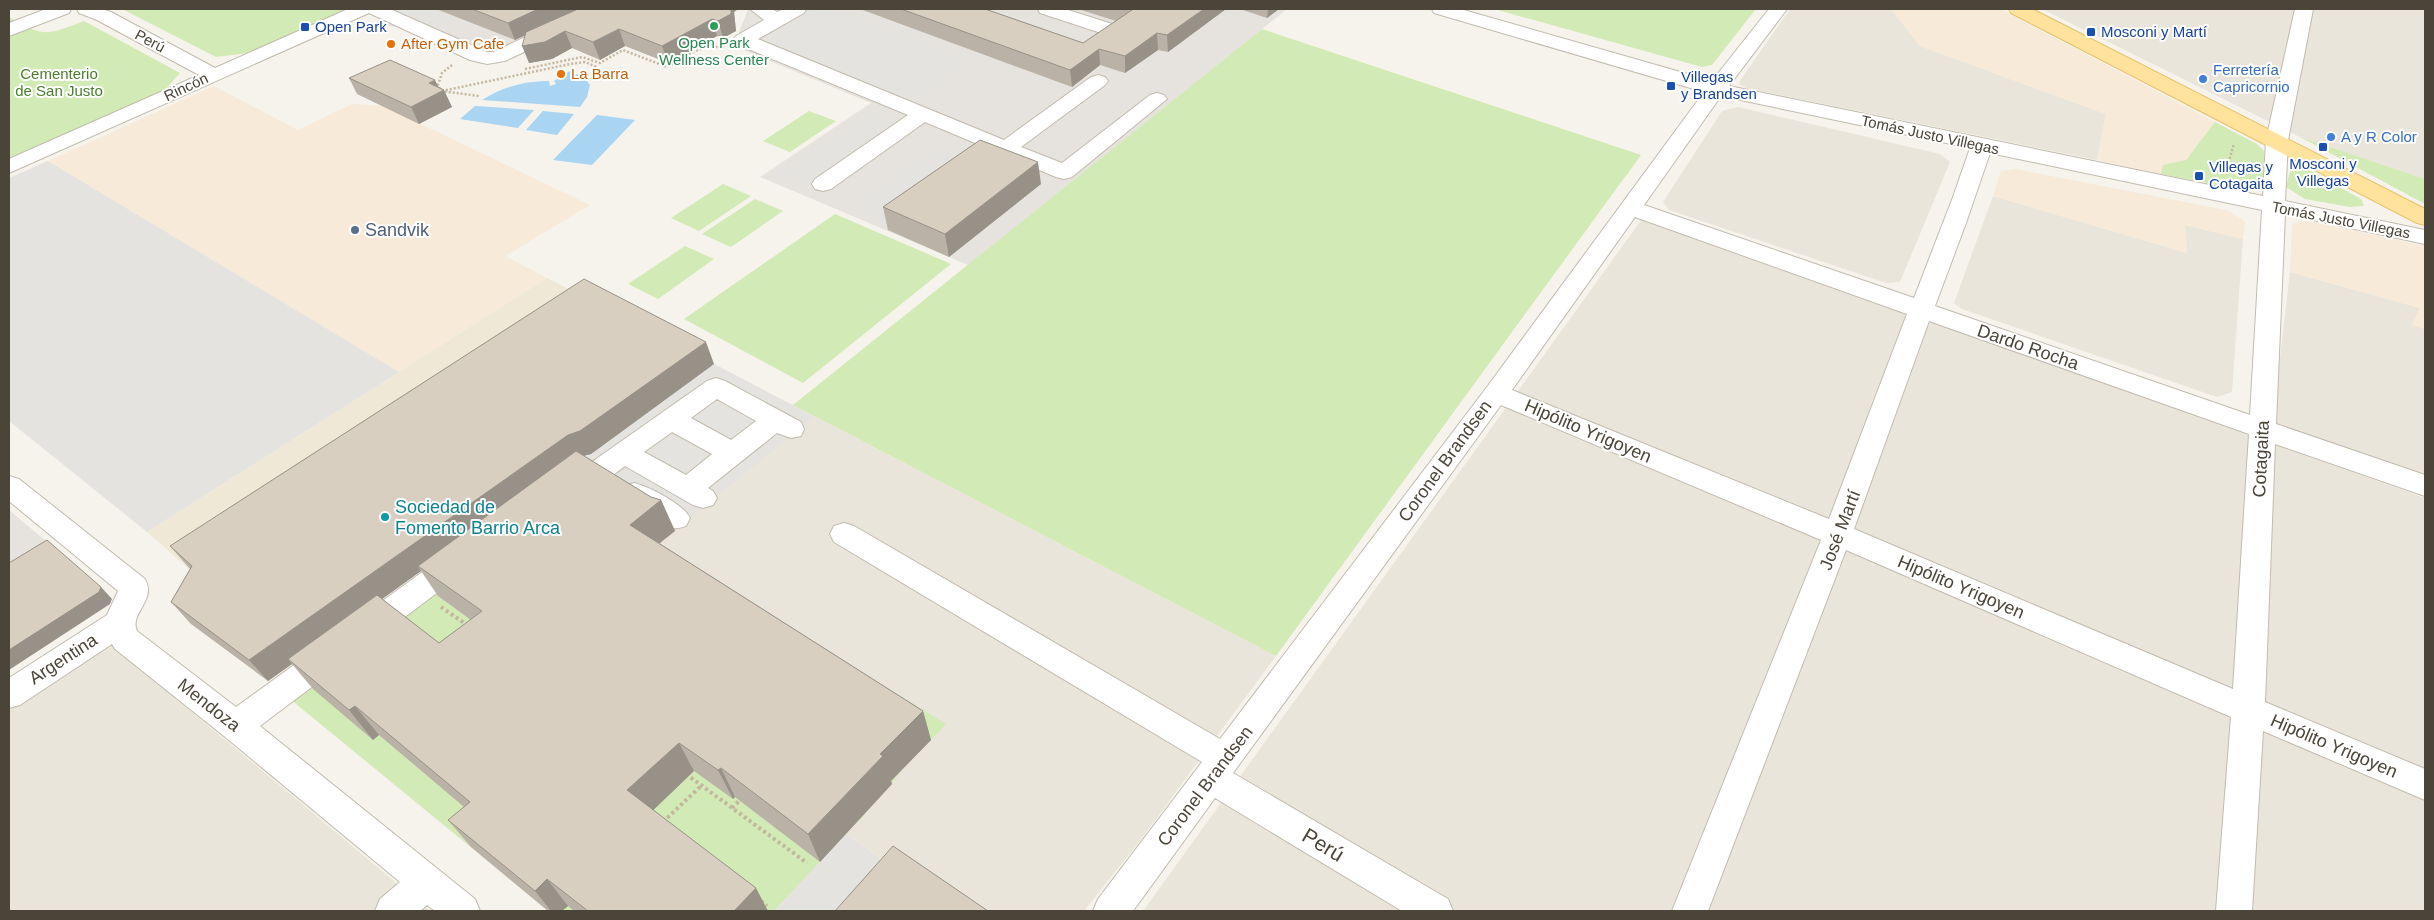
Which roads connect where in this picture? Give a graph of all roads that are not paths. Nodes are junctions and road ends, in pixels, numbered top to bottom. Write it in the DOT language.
graph roads {
  1 [pos="62,9"];
  2 [pos="86,9"];
  3 [pos="363,9"];
  4 [pos="375,9"];
  5 [pos="600,9"];
  6 [pos="758,9"];
  7 [pos="797,9"];
  8 [pos="1047,9"];
  9 [pos="1441,9"];
  10 [pos="1778,9"];
  11 [pos="2304,9"];
  12 [pos="2026,10"];
  13 [pos="339,19"];
  14 [pos="776,20"];
  15 [pos="401,21"];
  16 [pos="1105,28"];
  17 [pos="9,30"];
  18 [pos="214,75"];
  19 [pos="1098,81"];
  20 [pos="1716,89"];
  21 [pos="1157,99"];
  22 [pos="922,115"];
  23 [pos="2276,140"];
  24 [pos="999,146"];
  25 [pos="1981,146"];
  26 [pos="969,159"];
  27 [pos="9,167"];
  28 [pos="823,184"];
  29 [pos="2274,207"];
  30 [pos="1630,208"];
  31 [pos="2425,218"];
  32 [pos="2425,237"];
  33 [pos="1921,309"];
  34 [pos="1496,393"];
  35 [pos="670,419"];
  36 [pos="2262,430"];
  37 [pos="624,453"];
  38 [pos="732,453"];
  39 [pos="9,486"];
  40 [pos="2425,486"];
  41 [pos="676,518"];
  42 [pos="844,534"];
  43 [pos="1839,535"];
  44 [pos="485,542"];
  45 [pos="118,624"];
  46 [pos="9,695"];
  47 [pos="2248,710"];
  48 [pos="236,726"];
  49 [pos="1218,769"];
  50 [pos="2425,785"];
  51 [pos="427,882"];
  52 [pos="393,911"];
  53 [pos="462,911"];
  54 [pos="1111,911"];
  55 [pos="1435,911"];
  56 [pos="1690,911"];
  57 [pos="2234,911"];
  1 -- 17 [label="street"];
  2 -- 18 [label="street, Perú"];
  3 -- 13 [label="street, Rincón"];
  4 -- 15 [label="street"];
  5 -- 15 [label="street"];
  6 -- 14 [label="street"];
  7 -- 14 [label="street"];
  8 -- 16 [label="street"];
  9 -- 20 [label="street, Tomás Justo Villegas"];
  10 -- 20 [label="street, Coronel Brandsen"];
  11 -- 23 [label="street, Cotagaita"];
  12 -- 23 [label="main road"];
  13 -- 15 [label="street"];
  13 -- 18 [label="street, Rincón"];
  14 -- 22 [label="street"];
  18 -- 27 [label="street, Rincón"];
  19 -- 24 [label="street"];
  20 -- 25 [label="street, Tomás Justo Villegas"];
  20 -- 30 [label="street, Coronel Brandsen"];
  21 -- 24 [label="street"];
  22 -- 24 [label="street"];
  22 -- 28 [label="street"];
  23 -- 29 [label="street, Cotagaita"];
  23 -- 31 [label="main road"];
  24 -- 26 [label="street"];
  25 -- 29 [label="street, Tomás Justo Villegas"];
  25 -- 33 [label="street, José Martí"];
  29 -- 32 [label="street, Tomás Justo Villegas"];
  29 -- 36 [label="street, Cotagaita"];
  30 -- 33 [label="street, Dardo Rocha"];
  30 -- 34 [label="street, Coronel Brandsen"];
  33 -- 36 [label="street, Dardo Rocha"];
  33 -- 43 [label="street, José Martí"];
  34 -- 43 [label="street, Hipólito Yrigoyen"];
  34 -- 49 [label="street, Coronel Brandsen"];
  35 -- 37 [label="street"];
  35 -- 38 [label="street"];
  35 -- 38 [label="street"];
  36 -- 40 [label="street, Dardo Rocha"];
  36 -- 47 [label="street, Cotagaita"];
  37 -- 38 [label="street"];
  37 -- 41 [label="street"];
  39 -- 45 [label="street"];
  42 -- 49 [label="street, Perú"];
  43 -- 47 [label="street, Hipólito Yrigoyen"];
  43 -- 56 [label="street, José Martí"];
  44 -- 48 [label="street"];
  45 -- 46 [label="street, Argentina"];
  45 -- 48 [label="street, Mendoza"];
  47 -- 50 [label="street, Hipólito Yrigoyen"];
  47 -- 57 [label="street, Cotagaita"];
  48 -- 51 [label="street, Mendoza"];
  49 -- 54 [label="street, Coronel Brandsen"];
  49 -- 55 [label="street, Perú"];
  51 -- 52 [label="street"];
  51 -- 53 [label="street, Mendoza"];
}
